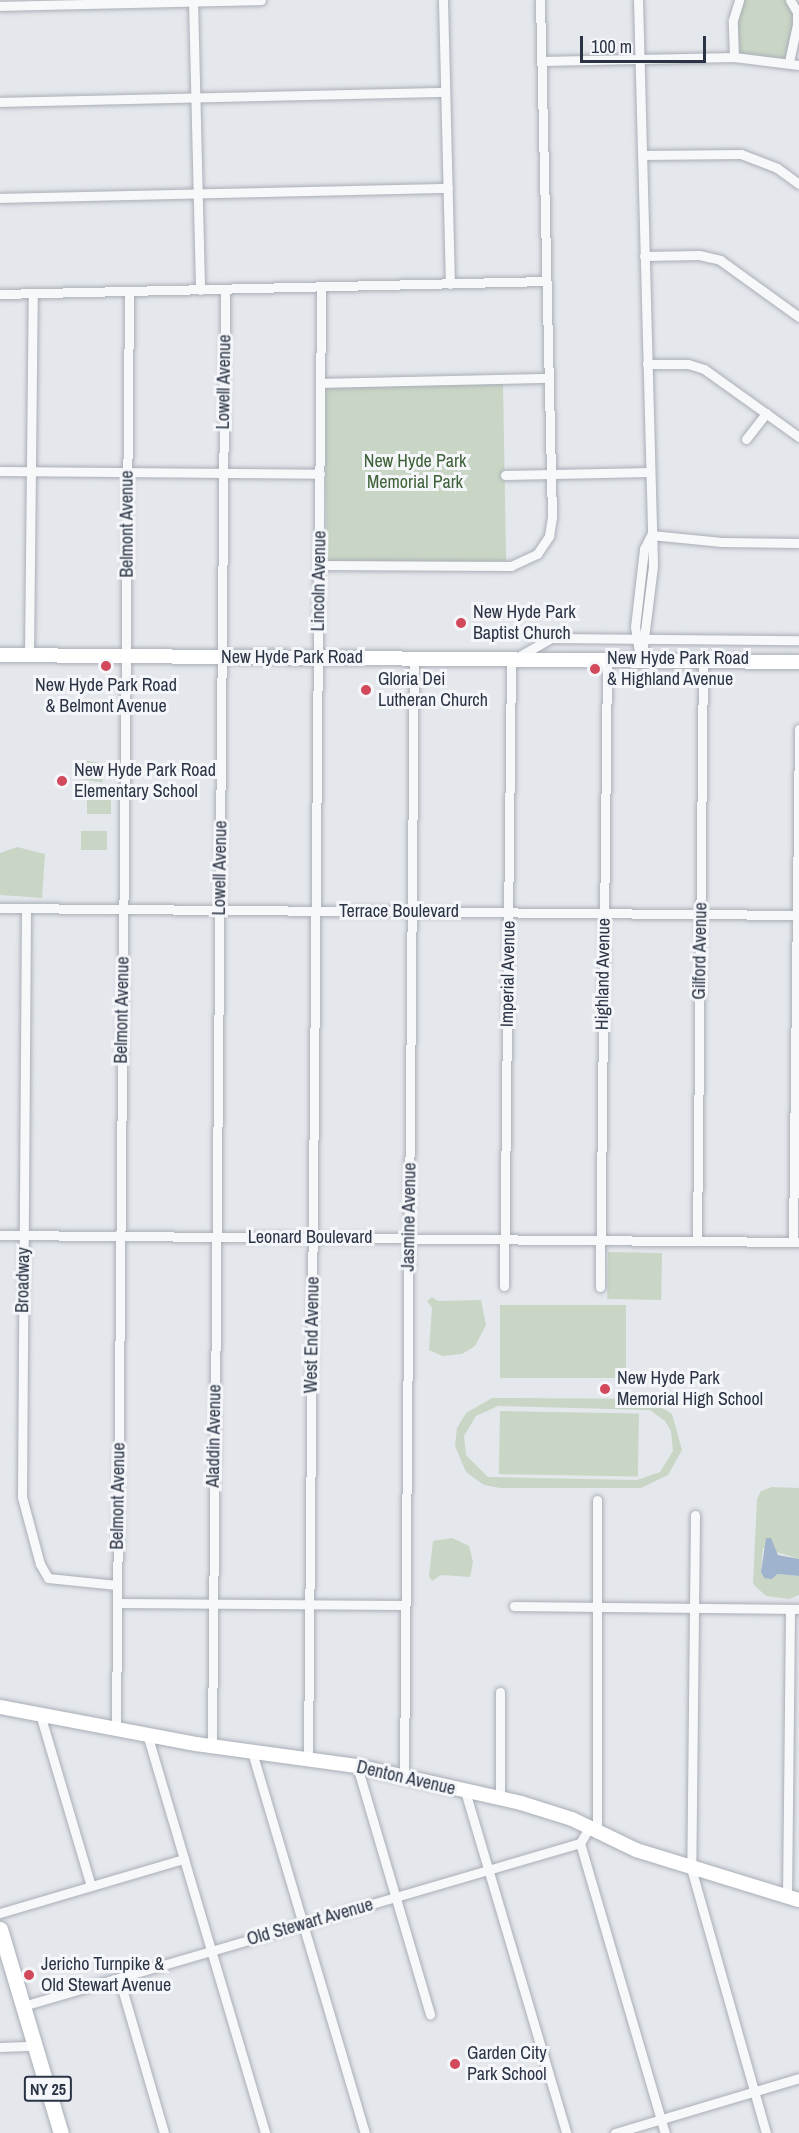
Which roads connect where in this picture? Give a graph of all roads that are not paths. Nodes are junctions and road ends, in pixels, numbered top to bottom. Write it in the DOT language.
graph roads {
  1 [pos="261,0"];
  2 [pos="443,0"];
  3 [pos="540,0"];
  4 [pos="638,0"];
  5 [pos="739,0"];
  6 [pos="790,0"];
  7 [pos="193,1"];
  8 [pos="0,6"];
  9 [pos="734,57"];
  10 [pos="639,58"];
  11 [pos="541,61"];
  12 [pos="789,62"];
  13 [pos="799,65"];
  14 [pos="445,92"];
  15 [pos="195,97"];
  16 [pos="0,102"];
  17 [pos="642,155"];
  18 [pos="799,184"];
  19 [pos="448,188"];
  20 [pos="198,194"];
  21 [pos="0,198"];
  22 [pos="644,256"];
  23 [pos="546,281"];
  24 [pos="450,285"];
  25 [pos="321,288"];
  26 [pos="200,290"];
  27 [pos="225,290"];
  28 [pos="129,292"];
  29 [pos="0,294"];
  30 [pos="33,294"];
  31 [pos="799,317"];
  32 [pos="647,364"];
  33 [pos="548,378"];
  34 [pos="321,383"];
  35 [pos="766,413"];
  36 [pos="799,437"];
  37 [pos="746,439"];
  38 [pos="0,471"];
  39 [pos="31,471"];
  40 [pos="127,472"];
  41 [pos="650,472"];
  42 [pos="223,473"];
  43 [pos="320,474"];
  44 [pos="550,474"];
  45 [pos="505,475"];
  46 [pos="651,535"];
  47 [pos="799,543"];
  48 [pos="319,566"];
  49 [pos="636,639"];
  50 [pos="647,639"];
  51 [pos="799,640"];
  52 [pos="0,655"];
  53 [pos="29,655"];
  54 [pos="126,656"];
  55 [pos="222,657"];
  56 [pos="318,657"];
  57 [pos="414,658"];
  58 [pos="512,661"];
  59 [pos="607,661"];
  60 [pos="641,662"];
  61 [pos="703,662"];
  62 [pos="799,662"];
  63 [pos="799,729"];
  64 [pos="0,908"];
  65 [pos="26,908"];
  66 [pos="123,909"];
  67 [pos="219,910"];
  68 [pos="315,911"];
  69 [pos="412,911"];
  70 [pos="508,912"];
  71 [pos="604,913"];
  72 [pos="700,914"];
  73 [pos="798,915"];
  74 [pos="217,1158"];
  75 [pos="0,1235"];
  76 [pos="24,1235"];
  77 [pos="120,1236"];
  78 [pos="216,1236"];
  79 [pos="313,1237"];
  80 [pos="409,1238"];
  81 [pos="505,1239"];
  82 [pos="600,1240"];
  83 [pos="697,1241"];
  84 [pos="796,1242"];
  85 [pos="504,1286"];
  86 [pos="600,1287"];
  87 [pos="597,1500"];
  88 [pos="695,1515"];
  89 [pos="117,1585"];
  90 [pos="117,1603"];
  91 [pos="213,1604"];
  92 [pos="309,1605"];
  93 [pos="405,1605"];
  94 [pos="514,1606"];
  95 [pos="597,1607"];
  96 [pos="694,1608"];
  97 [pos="795,1609"];
  98 [pos="500,1692"];
  99 [pos="0,1707"];
  100 [pos="40,1714"];
  101 [pos="116,1728"];
  102 [pos="147,1734"];
  103 [pos="212,1746"];
  104 [pos="252,1752"];
  105 [pos="308,1759"];
  106 [pos="357,1766"];
  107 [pos="404,1776"];
  108 [pos="465,1791"];
  109 [pos="500,1798"];
  110 [pos="593,1830"];
  111 [pos="580,1843"];
  112 [pos="184,1859"];
  113 [pos="691,1868"];
  114 [pos="488,1869"];
  115 [pos="91,1886"];
  116 [pos="395,1897"];
  117 [pos="793,1899"];
  118 [pos="0,1913"];
  119 [pos="303,1924"];
  120 [pos="0,1929"];
  121 [pos="2,1945"];
  122 [pos="211,1951"];
  123 [pos="119,1978"];
  124 [pos="23,2007"];
  125 [pos="430,2014"];
  126 [pos="35,2046"];
  127 [pos="0,2047"];
  128 [pos="799,2078"];
  129 [pos="754,2092"];
  130 [pos="661,2119"];
  131 [pos="61,2133"];
  132 [pos="164,2133"];
  133 [pos="265,2133"];
  134 [pos="365,2133"];
  135 [pos="566,2133"];
  136 [pos="615,2133"];
  137 [pos="665,2133"];
  138 [pos="766,2133"];
  1 -- 7 [label="street"];
  2 -- 14 [label="street"];
  3 -- 11 [label="street"];
  4 -- 10 [label="street"];
  5 -- 9 [label="street"];
  6 -- 12 [label="street"];
  7 -- 8 [label="street"];
  7 -- 15 [label="street"];
  9 -- 10 [label="street"];
  9 -- 12 [label="street"];
  10 -- 11 [label="street"];
  10 -- 17 [label="street"];
  11 -- 23 [label="street"];
  12 -- 13 [label="street"];
  14 -- 15 [label="street"];
  14 -- 19 [label="street"];
  15 -- 16 [label="street"];
  15 -- 20 [label="street"];
  17 -- 18 [label="street"];
  17 -- 22 [label="street"];
  19 -- 20 [label="street"];
  19 -- 24 [label="street"];
  20 -- 21 [label="street"];
  20 -- 26 [label="street"];
  22 -- 31 [label="street"];
  22 -- 32 [label="street"];
  23 -- 24 [label="street"];
  23 -- 33 [label="street"];
  24 -- 25 [label="street"];
  25 -- 27 [label="street"];
  25 -- 34 [label="street, Lincoln Avenue"];
  26 -- 27 [label="street"];
  26 -- 28 [label="street"];
  27 -- 42 [label="street, Lowell Avenue"];
  28 -- 30 [label="street"];
  28 -- 40 [label="street, Belmont Avenue"];
  29 -- 30 [label="street"];
  30 -- 39 [label="street"];
  32 -- 35 [label="street"];
  32 -- 41 [label="street"];
  33 -- 34 [label="street"];
  33 -- 44 [label="street"];
  34 -- 43 [label="street, Lincoln Avenue"];
  35 -- 36 [label="street"];
  35 -- 37 [label="street"];
  38 -- 39 [label="street"];
  39 -- 40 [label="street"];
  39 -- 53 [label="street"];
  40 -- 42 [label="street"];
  40 -- 54 [label="street, Belmont Avenue"];
  41 -- 44 [label="street"];
  41 -- 46 [label="street"];
  42 -- 43 [label="street"];
  42 -- 55 [label="street, Lowell Avenue"];
  43 -- 48 [label="street, Lincoln Avenue"];
  44 -- 45 [label="street"];
  44 -- 48 [label="street"];
  46 -- 47 [label="street"];
  46 -- 49 [label="street"];
  46 -- 50 [label="street"];
  48 -- 56 [label="street, Lincoln Avenue"];
  49 -- 50 [label="street"];
  49 -- 58 [label="street"];
  49 -- 60 [label="street"];
  50 -- 51 [label="street"];
  50 -- 60 [label="street"];
  52 -- 53 [label="main road, New Hyde Park Road"];
  53 -- 54 [label="main road, New Hyde Park Road"];
  54 -- 55 [label="main road, New Hyde Park Road"];
  54 -- 66 [label="street, Belmont Avenue"];
  55 -- 56 [label="main road, New Hyde Park Road"];
  55 -- 67 [label="street, Lowell Avenue"];
  56 -- 57 [label="main road, New Hyde Park Road"];
  56 -- 68 [label="street, Lincoln Avenue"];
  57 -- 58 [label="main road, New Hyde Park Road"];
  57 -- 69 [label="street, Jasmine Avenue"];
  58 -- 59 [label="main road, New Hyde Park Road"];
  58 -- 70 [label="street, Imperial Avenue"];
  59 -- 60 [label="main road, New Hyde Park Road"];
  59 -- 71 [label="street, Highland Avenue"];
  60 -- 61 [label="main road, New Hyde Park Road"];
  61 -- 62 [label="main road, New Hyde Park Road"];
  61 -- 72 [label="street, Gilford Avenue"];
  63 -- 73 [label="street"];
  64 -- 65 [label="street, Terrace Boulevard"];
  65 -- 66 [label="street, Terrace Boulevard"];
  65 -- 76 [label="street, Broadway"];
  66 -- 67 [label="street, Terrace Boulevard"];
  66 -- 77 [label="street, Belmont Avenue"];
  67 -- 68 [label="street, Terrace Boulevard"];
  67 -- 74 [label="street, Lowell Avenue"];
  68 -- 69 [label="street, Terrace Boulevard"];
  68 -- 79 [label="street, West End Avenue"];
  69 -- 70 [label="street, Terrace Boulevard"];
  69 -- 80 [label="street, Jasmine Avenue"];
  70 -- 71 [label="street, Terrace Boulevard"];
  70 -- 81 [label="street, Imperial Avenue"];
  71 -- 72 [label="street, Terrace Boulevard"];
  71 -- 82 [label="street, Highland Avenue"];
  72 -- 73 [label="street, Terrace Boulevard"];
  72 -- 83 [label="street, Gilford Avenue"];
  73 -- 84 [label="street"];
  74 -- 78 [label="street, Aladdin Avenue"];
  75 -- 76 [label="street, Leonard Boulevard"];
  76 -- 77 [label="street, Leonard Boulevard"];
  76 -- 89 [label="street, Broadway"];
  77 -- 78 [label="street, Leonard Boulevard"];
  77 -- 89 [label="street, Belmont Avenue"];
  78 -- 79 [label="street, Leonard Boulevard"];
  78 -- 91 [label="street, Aladdin Avenue"];
  79 -- 80 [label="street, Leonard Boulevard"];
  79 -- 92 [label="street, West End Avenue"];
  80 -- 81 [label="street, Leonard Boulevard"];
  80 -- 93 [label="street, Jasmine Avenue"];
  81 -- 82 [label="street, Leonard Boulevard"];
  81 -- 85 [label="street, Imperial Avenue"];
  82 -- 83 [label="street, Leonard Boulevard"];
  82 -- 86 [label="street, Highland Avenue"];
  83 -- 84 [label="street, Leonard Boulevard"];
  87 -- 95 [label="street"];
  88 -- 96 [label="street"];
  89 -- 90 [label="street, Belmont Avenue"];
  90 -- 91 [label="street"];
  90 -- 101 [label="street, Belmont Avenue"];
  91 -- 92 [label="street"];
  91 -- 103 [label="street, Aladdin Avenue"];
  92 -- 93 [label="street"];
  92 -- 105 [label="street, West End Avenue"];
  93 -- 107 [label="street, Jasmine Avenue"];
  94 -- 95 [label="street"];
  95 -- 96 [label="street"];
  95 -- 110 [label="street"];
  96 -- 97 [label="street"];
  96 -- 113 [label="street"];
  97 -- 117 [label="street"];
  98 -- 109 [label="street"];
  99 -- 100 [label="main road, Denton Avenue"];
  100 -- 101 [label="main road, Denton Avenue"];
  100 -- 115 [label="street"];
  101 -- 102 [label="main road, Denton Avenue"];
  102 -- 103 [label="main road, Denton Avenue"];
  102 -- 112 [label="street"];
  103 -- 104 [label="main road, Denton Avenue"];
  104 -- 105 [label="main road, Denton Avenue"];
  104 -- 119 [label="street"];
  105 -- 106 [label="main road, Denton Avenue"];
  106 -- 107 [label="main road, Denton Avenue"];
  106 -- 116 [label="street"];
  107 -- 108 [label="main road, Denton Avenue"];
  108 -- 109 [label="main road, Denton Avenue"];
  108 -- 114 [label="street"];
  109 -- 110 [label="main road, Denton Avenue"];
  110 -- 111 [label="street"];
  110 -- 113 [label="main road, Denton Avenue"];
  111 -- 114 [label="street, Old Stewart Avenue"];
  111 -- 130 [label="street"];
  112 -- 115 [label="street"];
  112 -- 122 [label="street"];
  113 -- 117 [label="main road, Denton Avenue"];
  113 -- 129 [label="street"];
  114 -- 116 [label="street, Old Stewart Avenue"];
  114 -- 135 [label="street"];
  115 -- 118 [label="street"];
  116 -- 119 [label="street, Old Stewart Avenue"];
  116 -- 125 [label="street"];
  119 -- 122 [label="street, Old Stewart Avenue"];
  119 -- 134 [label="street"];
  120 -- 121 [label="main road, NY 25"];
  121 -- 124 [label="main road, NY 25"];
  122 -- 123 [label="street, Old Stewart Avenue"];
  122 -- 133 [label="street"];
  123 -- 124 [label="street, Old Stewart Avenue"];
  123 -- 132 [label="street"];
  124 -- 126 [label="main road, NY 25"];
  126 -- 127 [label="street"];
  126 -- 131 [label="main road, NY 25"];
  128 -- 129 [label="street"];
  129 -- 130 [label="street"];
  129 -- 138 [label="street"];
  130 -- 136 [label="street"];
  130 -- 137 [label="street"];
}
